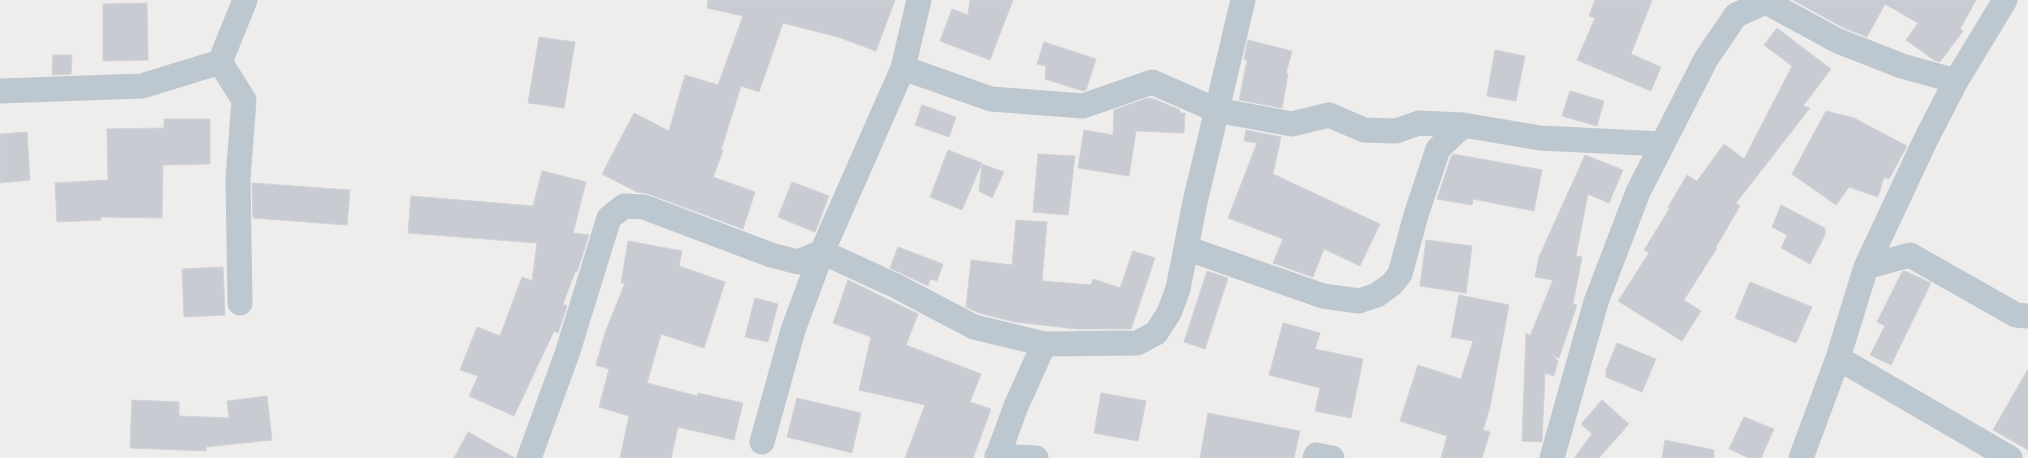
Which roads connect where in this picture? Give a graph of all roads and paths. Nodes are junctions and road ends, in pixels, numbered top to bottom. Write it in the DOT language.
graph roads {
  1 [pos="245,0"];
  2 [pos="919,0"];
  3 [pos="1243,0"];
  4 [pos="2005,0"];
  5 [pos="1769,1"];
  6 [pos="220,62"];
  7 [pos="903,68"];
  8 [pos="1956,81"];
  9 [pos="0,91"];
  10 [pos="1216,110"];
  11 [pos="1463,124"];
  12 [pos="1662,144"];
  13 [pos="1186,248"];
  14 [pos="822,252"];
  15 [pos="1866,267"];
  16 [pos="240,303"];
  17 [pos="2028,316"];
  18 [pos="1044,344"];
  19 [pos="1838,358"];
  20 [pos="762,442"];
  21 [pos="997,457"];
  22 [pos="529,458"];
  23 [pos="1036,458"];
  24 [pos="1316,458"];
  25 [pos="1332,458"];
  26 [pos="1552,458"];
  27 [pos="1801,458"];
  28 [pos="2010,458"];
  1 -- 6 [label="street"];
  2 -- 7 [label="street"];
  3 -- 10 [label="street"];
  4 -- 8 [label="street"];
  5 -- 8 [label="street"];
  5 -- 12 [label="street"];
  6 -- 9 [label="street"];
  6 -- 16 [label="street"];
  7 -- 10 [label="street"];
  7 -- 14 [label="street"];
  8 -- 15 [label="street"];
  10 -- 11 [label="street"];
  10 -- 13 [label="street"];
  11 -- 12 [label="street"];
  11 -- 13 [label="street"];
  12 -- 26 [label="street"];
  13 -- 18 [label="street"];
  14 -- 18 [label="street"];
  14 -- 20 [label="street"];
  14 -- 22 [label="street"];
  15 -- 17 [label="street"];
  15 -- 19 [label="street"];
  18 -- 21 [label="street"];
  19 -- 27 [label="street"];
  19 -- 28 [label="street"];
  21 -- 23 [label="street"];
  24 -- 25 [label="street"];
}
